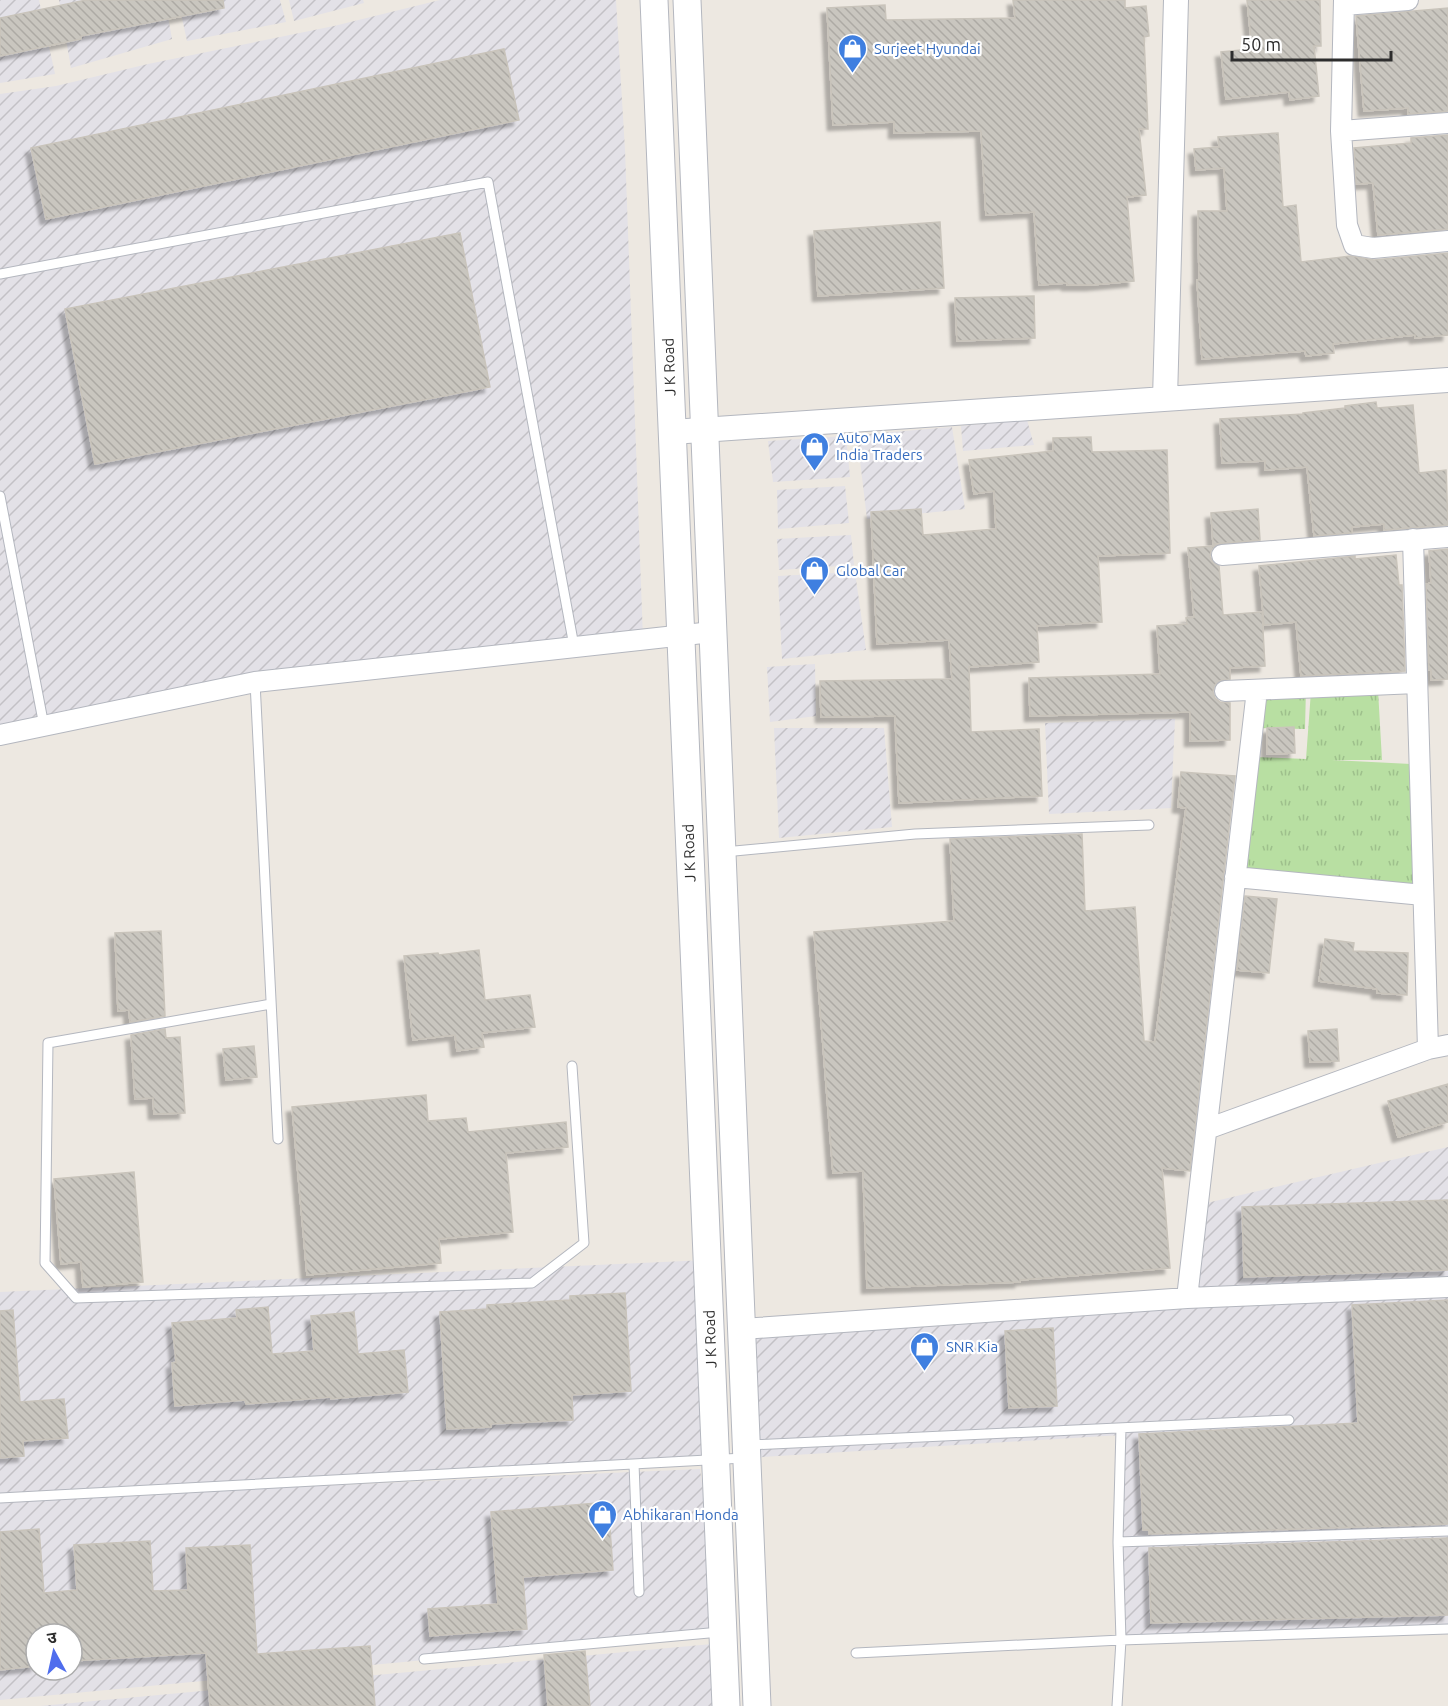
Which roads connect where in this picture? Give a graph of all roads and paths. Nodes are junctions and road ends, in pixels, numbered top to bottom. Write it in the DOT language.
graph roads {
  1 [pos="654,0"];
  2 [pos="687,0"];
  3 [pos="1176,0"];
  4 [pos="1408,0"];
  5 [pos="1344,2"];
  6 [pos="1448,123"];
  7 [pos="1341,131"];
  8 [pos="1448,241"];
  9 [pos="0,274"];
  10 [pos="1448,380"];
  11 [pos="1165,399"];
  12 [pos="704,431"];
  13 [pos="672,432"];
  14 [pos="0,496"];
  15 [pos="1448,537"];
  16 [pos="1413,539"];
  17 [pos="1222,555"];
  18 [pos="712,632"];
  19 [pos="680,635"];
  20 [pos="574,646"];
  21 [pos="255,682"];
  22 [pos="1417,683"];
  23 [pos="1257,690"];
  24 [pos="1225,691"];
  25 [pos="44,726"];
  26 [pos="0,735"];
  27 [pos="1149,825"];
  28 [pos="721,852"];
  29 [pos="1235,877"];
  30 [pos="1423,895"];
  31 [pos="271,1004"];
  32 [pos="1448,1045"];
  33 [pos="1428,1049"];
  34 [pos="572,1066"];
  35 [pos="1207,1129"];
  36 [pos="278,1139"];
  37 [pos="1448,1287"];
  38 [pos="1187,1298"];
  39 [pos="742,1341"];
  40 [pos="711,1354"];
  41 [pos="1289,1420"];
  42 [pos="1121,1428"];
  43 [pos="747,1452"];
  44 [pos="715,1460"];
  45 [pos="634,1464"];
  46 [pos="0,1498"];
  47 [pos="1448,1531"];
  48 [pos="1118,1542"];
  49 [pos="639,1592"];
  50 [pos="1448,1629"];
  51 [pos="722,1632"];
  52 [pos="1120,1640"];
  53 [pos="856,1653"];
  54 [pos="424,1659"];
  55 [pos="726,1706"];
  56 [pos="758,1706"];
  57 [pos="1117,1706"];
  1 -- 13 [label="main road, J K Road"];
  2 -- 12 [label="main road"];
  3 -- 11 [label="street"];
  4 -- 5 [label="street"];
  5 -- 7 [label="street"];
  6 -- 7 [label="street"];
  7 -- 8 [label="street"];
  9 -- 20 [label="lane"];
  10 -- 11 [label="street"];
  11 -- 12 [label="street"];
  12 -- 13 [label="street"];
  12 -- 18 [label="main road"];
  13 -- 19 [label="main road, J K Road"];
  14 -- 25 [label="lane"];
  15 -- 16 [label="street"];
  16 -- 17 [label="street"];
  16 -- 22 [label="street"];
  18 -- 19 [label="street"];
  18 -- 28 [label="main road"];
  19 -- 20 [label="street"];
  19 -- 40 [label="main road, J K Road"];
  20 -- 21 [label="street"];
  21 -- 25 [label="street"];
  21 -- 31 [label="lane"];
  22 -- 23 [label="street"];
  22 -- 30 [label="street"];
  23 -- 24 [label="street"];
  23 -- 29 [label="street"];
  25 -- 26 [label="street"];
  27 -- 28 [label="lane"];
  28 -- 39 [label="main road"];
  29 -- 30 [label="street"];
  29 -- 35 [label="street"];
  30 -- 33 [label="street"];
  31 -- 34 [label="lane"];
  31 -- 36 [label="lane"];
  32 -- 33 [label="street"];
  33 -- 35 [label="street"];
  35 -- 38 [label="street"];
  37 -- 38 [label="street"];
  38 -- 39 [label="street"];
  39 -- 40 [label="main road"];
  39 -- 43 [label="main road"];
  40 -- 44 [label="main road, J K Road"];
  41 -- 42 [label="lane"];
  42 -- 43 [label="lane"];
  42 -- 48 [label="lane"];
  43 -- 44 [label="lane"];
  43 -- 56 [label="main road"];
  44 -- 45 [label="lane"];
  44 -- 51 [label="main road, J K Road"];
  45 -- 46 [label="lane"];
  45 -- 49 [label="lane"];
  47 -- 48 [label="lane"];
  48 -- 52 [label="lane"];
  50 -- 52 [label="lane"];
  51 -- 54 [label="lane"];
  51 -- 55 [label="main road, J K Road"];
  52 -- 53 [label="lane"];
  52 -- 57 [label="lane"];
}
